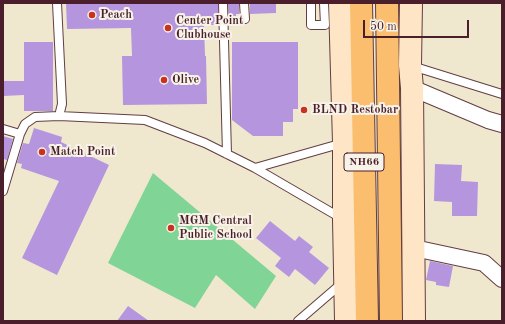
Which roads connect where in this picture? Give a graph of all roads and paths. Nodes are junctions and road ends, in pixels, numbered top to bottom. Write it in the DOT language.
graph roads {
  1 [pos="57,3"];
  2 [pos="223,3"];
  3 [pos="244,3"];
  4 [pos="311,3"];
  5 [pos="324,3"];
  6 [pos="340,3"];
  7 [pos="361,3"];
  8 [pos="387,3"];
  9 [pos="411,3"];
  10 [pos="245,19"];
  11 [pos="410,65"];
  12 [pos="412,88"];
  13 [pos="502,94"];
  14 [pos="59,116"];
  15 [pos="502,124"];
  16 [pos="3,129"];
  17 [pos="20,134"];
  18 [pos="344,143"];
  19 [pos="228,154"];
  20 [pos="255,168"];
  21 [pos="3,190"];
  22 [pos="344,220"];
  23 [pos="414,248"];
  24 [pos="346,279"];
  25 [pos="502,279"];
  26 [pos="298,321"];
  27 [pos="346,321"];
  28 [pos="367,321"];
  29 [pos="391,321"];
  30 [pos="414,321"];
  1 -- 14 [label="lane"];
  2 -- 19 [label="lane"];
  3 -- 10 [label="lane"];
  4 -- 5 [label="lane"];
  6 -- 18 [label="street"];
  7 -- 28 [label="highway, NH66"];
  8 -- 29 [label="highway, NH66"];
  9 -- 11 [label="street"];
  11 -- 12 [label="street"];
  11 -- 13 [label="lane"];
  12 -- 15 [label="street"];
  12 -- 23 [label="street"];
  14 -- 17 [label="lane"];
  14 -- 19 [label="lane"];
  16 -- 17 [label="lane"];
  17 -- 21 [label="lane"];
  18 -- 20 [label="lane"];
  18 -- 22 [label="street"];
  19 -- 20 [label="lane"];
  20 -- 22 [label="lane"];
  22 -- 24 [label="street"];
  23 -- 25 [label="street"];
  23 -- 30 [label="street"];
  24 -- 26 [label="lane"];
  24 -- 27 [label="street"];
}
